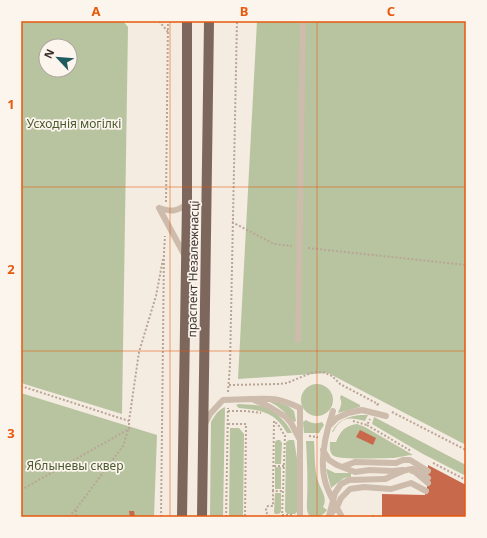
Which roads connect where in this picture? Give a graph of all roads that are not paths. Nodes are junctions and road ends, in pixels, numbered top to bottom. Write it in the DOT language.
graph roads {
  1 [pos="187,21"];
  2 [pos="209,21"];
  3 [pos="303,21"];
  4 [pos="186,204"];
  5 [pos="186,258"];
  6 [pos="298,340"];
  7 [pos="252,399"];
  8 [pos="333,411"];
  9 [pos="386,416"];
  10 [pos="204,427"];
  11 [pos="327,428"];
  12 [pos="300,440"];
  13 [pos="323,450"];
  14 [pos="342,467"];
  15 [pos="428,470"];
  16 [pos="426,491"];
  17 [pos="333,499"];
  18 [pos="337,507"];
  19 [pos="182,517"];
  20 [pos="202,517"];
  21 [pos="300,517"];
  22 [pos="328,517"];
  23 [pos="342,517"];
  1 -- 4 [label="main road, праспект Незалежнасці"];
  2 -- 10 [label="main road, праспект Незалежнасці"];
  3 -- 6 [label="lane"];
  4 -- 5 [label="main road, праспект Незалежнасці"];
  4 -- 5 [label="lane"];
  5 -- 19 [label="main road, праспект Незалежнасці"];
  7 -- 10 [label="lane"];
  7 -- 12 [label="lane"];
  7 -- 12 [label="lane"];
  8 -- 11 [label="lane"];
  9 -- 11 [label="lane"];
  10 -- 20 [label="main road, праспект Незалежнасці"];
  11 -- 13 [label="lane"];
  12 -- 21 [label="lane"];
  13 -- 14 [label="lane"];
  13 -- 17 [label="lane"];
  14 -- 15 [label="lane"];
  14 -- 17 [label="lane, bridge"];
  16 -- 18 [label="lane"];
  17 -- 18 [label="lane"];
  17 -- 22 [label="lane"];
  18 -- 22 [label="lane"];
  18 -- 23 [label="lane"];
}
